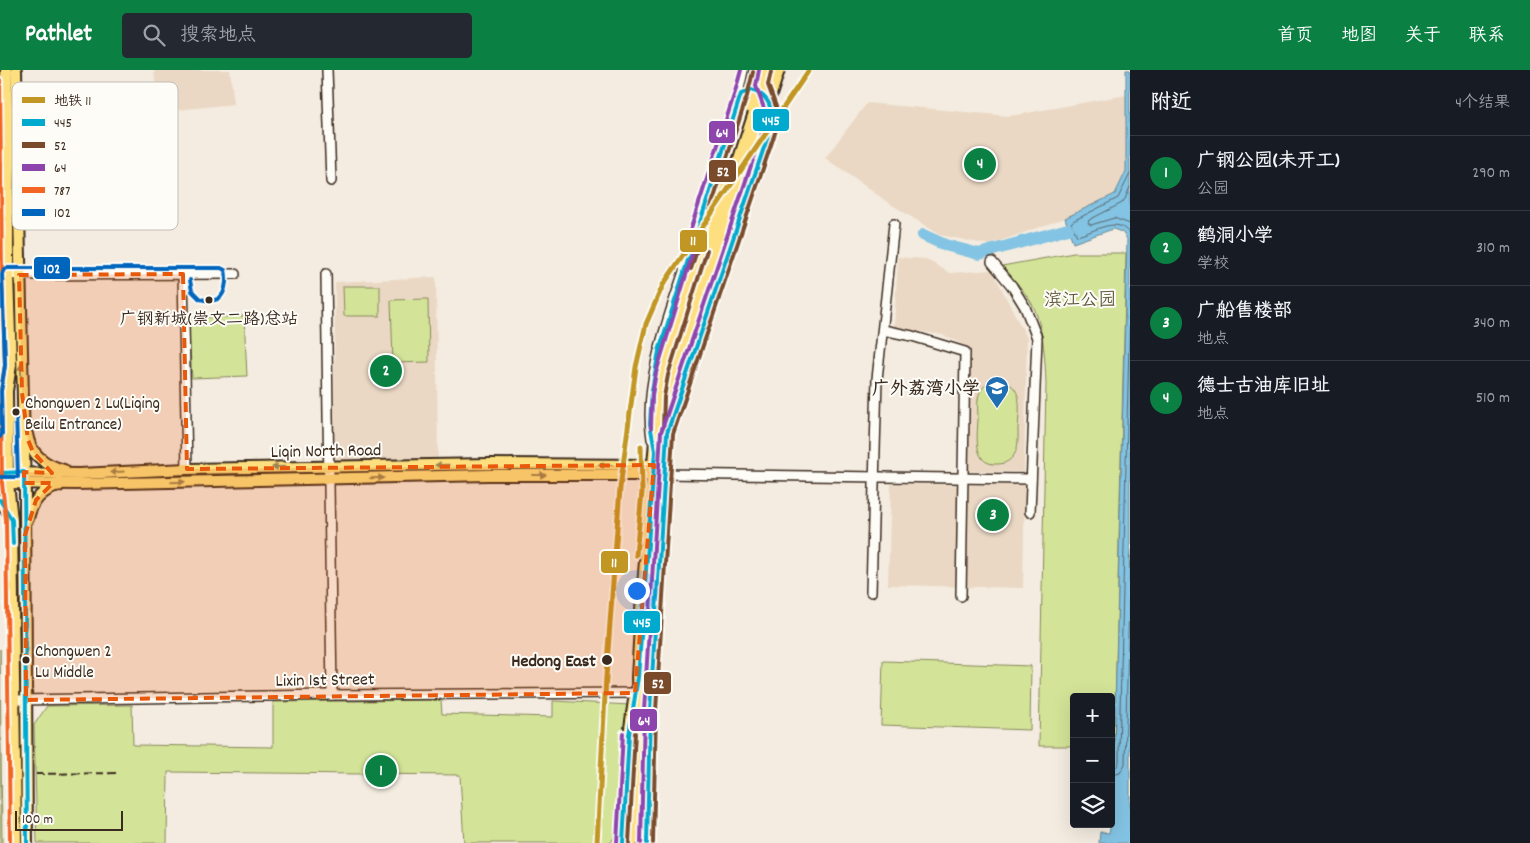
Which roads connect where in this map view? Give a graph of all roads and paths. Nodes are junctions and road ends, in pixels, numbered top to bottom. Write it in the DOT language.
graph roads {
  1 [pos="6,70"];
  2 [pos="327,70"];
  3 [pos="747,70"];
  4 [pos="758,70"];
  5 [pos="765,70"];
  6 [pos="769,70"];
  7 [pos="778,70"];
  8 [pos="741,94"];
  9 [pos="763,94"];
  10 [pos="331,181"];
  11 [pos="894,224"];
  12 [pos="18,230"];
  13 [pos="710,250"];
  14 [pos="992,262"];
  15 [pos="4,273"];
  16 [pos="183,274"];
  17 [pos="235,274"];
  18 [pos="326,274"];
  19 [pos="19,275"];
  20 [pos="884,330"];
  21 [pos="7,391"];
  22 [pos="22,393"];
  23 [pos="666,433"];
  24 [pos="8,435"];
  25 [pos="655,451"];
  26 [pos="0,452"];
  27 [pos="328,466"];
  28 [pos="187,469"];
  29 [pos="656,471"];
  30 [pos="24,472"];
  31 [pos="874,476"];
  32 [pos="4,478"];
  33 [pos="963,478"];
  34 [pos="78,479"];
  35 [pos="328,479"];
  36 [pos="1031,479"];
  37 [pos="24,483"];
  38 [pos="0,500"];
  39 [pos="1030,512"];
  40 [pos="12,520"];
  41 [pos="25,535"];
  42 [pos="871,592"];
  43 [pos="961,596"];
  44 [pos="638,677"];
  45 [pos="635,693"];
  46 [pos="332,695"];
  47 [pos="14,700"];
  48 [pos="26,700"];
  49 [pos="16,843"];
  50 [pos="27,843"];
  51 [pos="623,843"];
  52 [pos="631,843"];
  53 [pos="647,843"];
  1 -- 15 [label="main road"];
  2 -- 10 [label="street"];
  3 -- 8 [label="street"];
  4 -- 13 [label="highway, bridge"];
  5 -- 9 [label="street"];
  6 -- 13 [label="highway, bridge"];
  7 -- 13 [label="highway, bridge"];
  8 -- 9 [label="street"];
  8 -- 25 [label="street"];
  9 -- 23 [label="street"];
  11 -- 20 [label="street"];
  12 -- 19 [label="main road"];
  13 -- 23 [label="highway"];
  13 -- 25 [label="highway"];
  14 -- 36 [label="street"];
  15 -- 19 [label="street"];
  15 -- 21 [label="main road"];
  16 -- 17 [label="street"];
  16 -- 19 [label="street"];
  16 -- 28 [label="street"];
  18 -- 27 [label="street"];
  22 -- 19 [label="main road, one-way"];
  20 -- 31 [label="street"];
  20 -- 33 [label="street"];
  21 -- 22 [label="main road"];
  21 -- 24 [label="main road"];
  22 -- 30 [label="main road"];
  22 -- 34 [label="main road"];
  23 -- 29 [label="highway"];
  24 -- 26 [label="main road"];
  24 -- 32 [label="main road"];
  25 -- 29 [label="highway"];
  27 -- 28 [label="main road, Liqin North Road, one-way"];
  29 -- 27 [label="main road, Liqin North Road, one-way"];
  27 -- 35 [label="street"];
  28 -- 34 [label="main road, Liqin North Road, one-way"];
  29 -- 31 [label="street"];
  35 -- 29 [label="main road, Liqin North Road, one-way"];
  29 -- 44 [label="highway"];
  29 -- 53 [label="highway"];
  30 -- 32 [label="main road, Liqin North Road"];
  30 -- 34 [label="main road, Liqin North Road"];
  30 -- 37 [label="main road"];
  31 -- 33 [label="street"];
  31 -- 42 [label="street"];
  32 -- 37 [label="main road, Liqin North Road"];
  32 -- 40 [label="main road"];
  33 -- 36 [label="street"];
  33 -- 43 [label="street"];
  34 -- 35 [label="main road, Liqin North Road, one-way"];
  34 -- 37 [label="main road, Liqin North Road"];
  34 -- 41 [label="main road"];
  35 -- 46 [label="street"];
  36 -- 39 [label="street"];
  37 -- 41 [label="main road"];
  38 -- 40 [label="main road"];
  40 -- 47 [label="main road"];
  41 -- 48 [label="main road"];
  44 -- 45 [label="main road"];
  44 -- 52 [label="highway"];
  45 -- 46 [label="street, Lixin 1st Street"];
  45 -- 51 [label="main road"];
  46 -- 48 [label="street, Lixin 1st Street"];
  47 -- 48 [label="street, Lixin 1st Street"];
  47 -- 49 [label="main road"];
  48 -- 50 [label="main road"];
}
